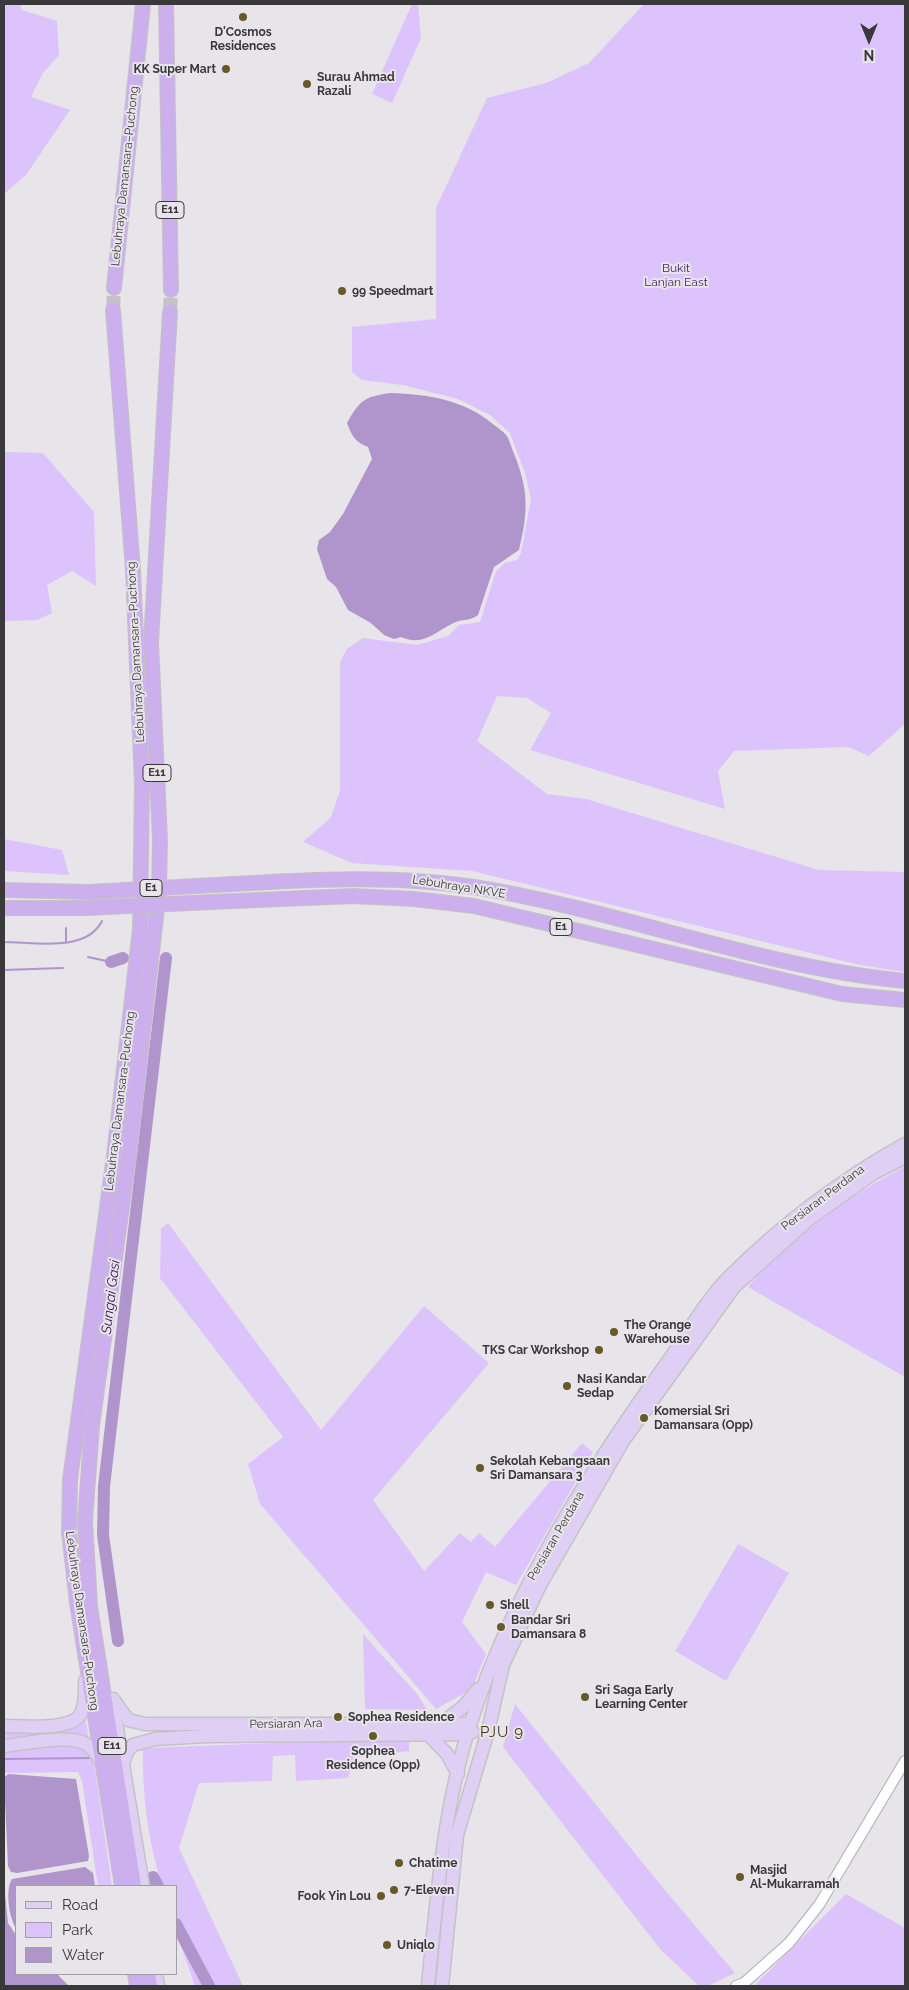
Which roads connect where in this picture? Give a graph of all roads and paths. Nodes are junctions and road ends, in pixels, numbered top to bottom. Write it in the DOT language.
graph roads {
  1 [pos="143,4"];
  2 [pos="166,4"];
  3 [pos="114,288"];
  4 [pos="171,290"];
  5 [pos="113,310"];
  6 [pos="170,312"];
  7 [pos="4,890"];
  8 [pos="4,908"];
  9 [pos="905,982"];
  10 [pos="905,1000"];
  11 [pos="905,1144"];
  12 [pos="905,1157"];
  13 [pos="646,1409"];
  14 [pos="606,1450"];
  15 [pos="590,1498"];
  16 [pos="90,1606"];
  17 [pos="85,1656"];
  18 [pos="503,1665"];
  19 [pos="486,1679"];
  20 [pos="113,1699"];
  21 [pos="442,1723"];
  22 [pos="4,1726"];
  23 [pos="254,1730"];
  24 [pos="471,1730"];
  25 [pos="428,1734"];
  26 [pos="4,1746"];
  27 [pos="905,1761"];
  28 [pos="123,1763"];
  29 [pos="104,1766"];
  30 [pos="458,1774"];
  31 [pos="463,1817"];
  32 [pos="122,1885"];
  33 [pos="134,1885"];
  34 [pos="143,1885"];
  35 [pos="444,1962"];
  36 [pos="428,1986"];
  37 [pos="442,1986"];
  38 [pos="453,1986"];
  39 [pos="736,1986"];
  1 -- 3 [label="highway, Lebuhraya Damansara–Puchong"];
  2 -- 4 [label="highway, E11"];
  5 -- 17 [label="highway, Lebuhraya Damansara–Puchong / E11"];
  6 -- 16 [label="highway, Lebuhraya Damansara–Puchong / E11"];
  7 -- 9 [label="highway, Lebuhraya NKVE / E1, bridge"];
  8 -- 10 [label="highway, Lebuhraya NKVE / E1, bridge"];
  11 -- 14 [label="main road, Persiaran Perdana"];
  12 -- 13 [label="main road, Persiaran Perdana"];
  13 -- 14 [label="main road"];
  13 -- 15 [label="main road, Persiaran Perdana"];
  14 -- 15 [label="main road"];
  14 -- 19 [label="main road, Persiaran Perdana"];
  15 -- 18 [label="main road, Persiaran Perdana"];
  16 -- 20 [label="highway"];
  16 -- 33 [label="highway, E11"];
  17 -- 22 [label="main road"];
  17 -- 29 [label="highway, Lebuhraya Damansara–Puchong / E11"];
  18 -- 24 [label="main road"];
  18 -- 31 [label="main road, Persiaran Perdana"];
  19 -- 21 [label="main road"];
  19 -- 24 [label="main road, Persiaran Perdana"];
  20 -- 23 [label="main road, Persiaran Ara"];
  20 -- 28 [label="main road"];
  21 -- 23 [label="main road, Persiaran Ara"];
  21 -- 24 [label="main road, Persiaran Ara"];
  23 -- 25 [label="main road, Persiaran Ara"];
  23 -- 28 [label="main road, Persiaran Ara"];
  24 -- 25 [label="main road, Persiaran Ara"];
  24 -- 30 [label="main road, Persiaran Perdana"];
  24 -- 31 [label="main road"];
  25 -- 30 [label="main road"];
  26 -- 29 [label="main road"];
  27 -- 39 [label="street"];
  28 -- 34 [label="main road"];
  29 -- 32 [label="highway, Lebuhraya Damansara–Puchong / E11"];
  30 -- 36 [label="main road, Persiaran Perdana"];
  31 -- 35 [label="main road, Persiaran Perdana"];
  35 -- 37 [label="main road, Persiaran Perdana"];
  35 -- 38 [label="main road"];
}
